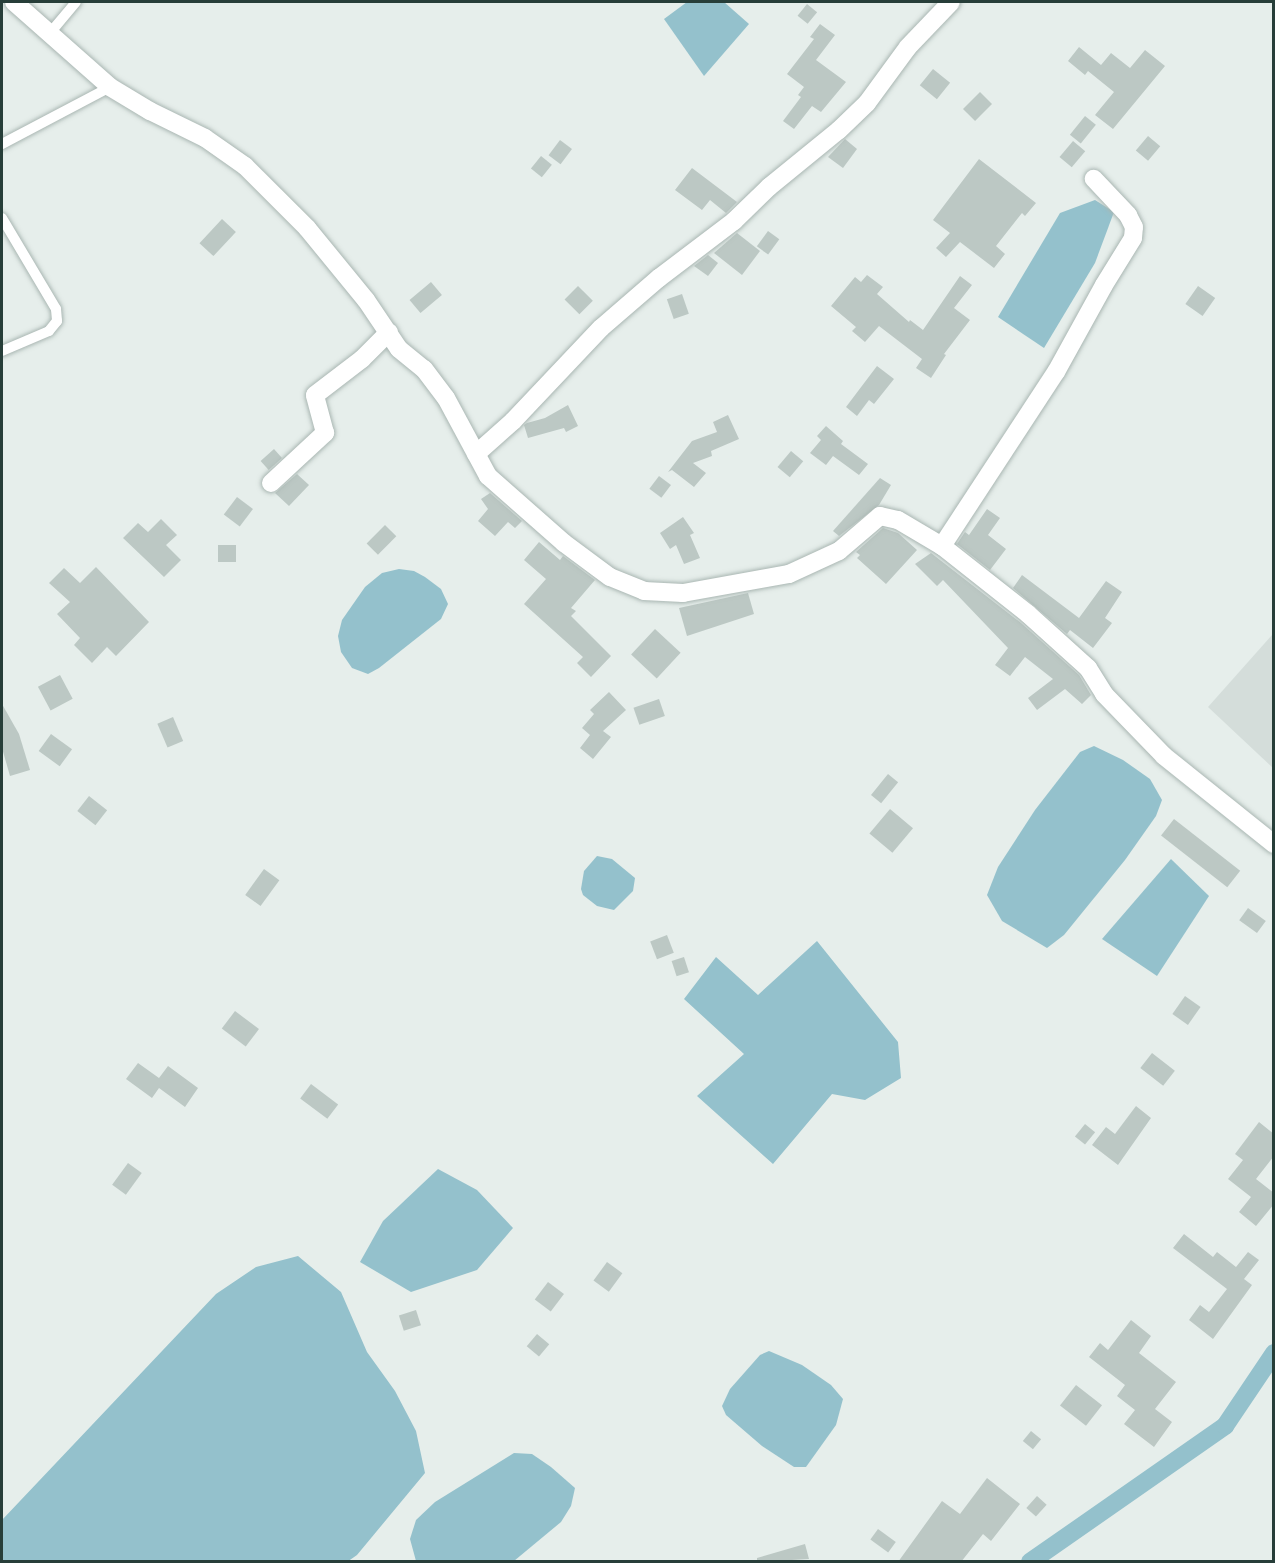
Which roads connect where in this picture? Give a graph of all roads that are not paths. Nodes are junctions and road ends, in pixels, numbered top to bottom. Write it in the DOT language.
graph roads {
  1 [pos="14,2"];
  2 [pos="76,2"];
  3 [pos="951,2"];
  4 [pos="50,33"];
  5 [pos="110,87"];
  6 [pos="2,144"];
  7 [pos="1094,179"];
  8 [pos="2,218"];
  9 [pos="389,332"];
  10 [pos="2,351"];
  11 [pos="476,454"];
  12 [pos="271,483"];
  13 [pos="942,546"];
  14 [pos="1274,844"];
  1 -- 4 [label="street"];
  2 -- 4 [label="lane"];
  3 -- 11 [label="street"];
  4 -- 5 [label="street"];
  5 -- 6 [label="lane"];
  5 -- 9 [label="street"];
  7 -- 13 [label="street"];
  8 -- 10 [label="lane"];
  9 -- 11 [label="street"];
  9 -- 12 [label="street"];
  11 -- 13 [label="street"];
  13 -- 14 [label="street"];
}
